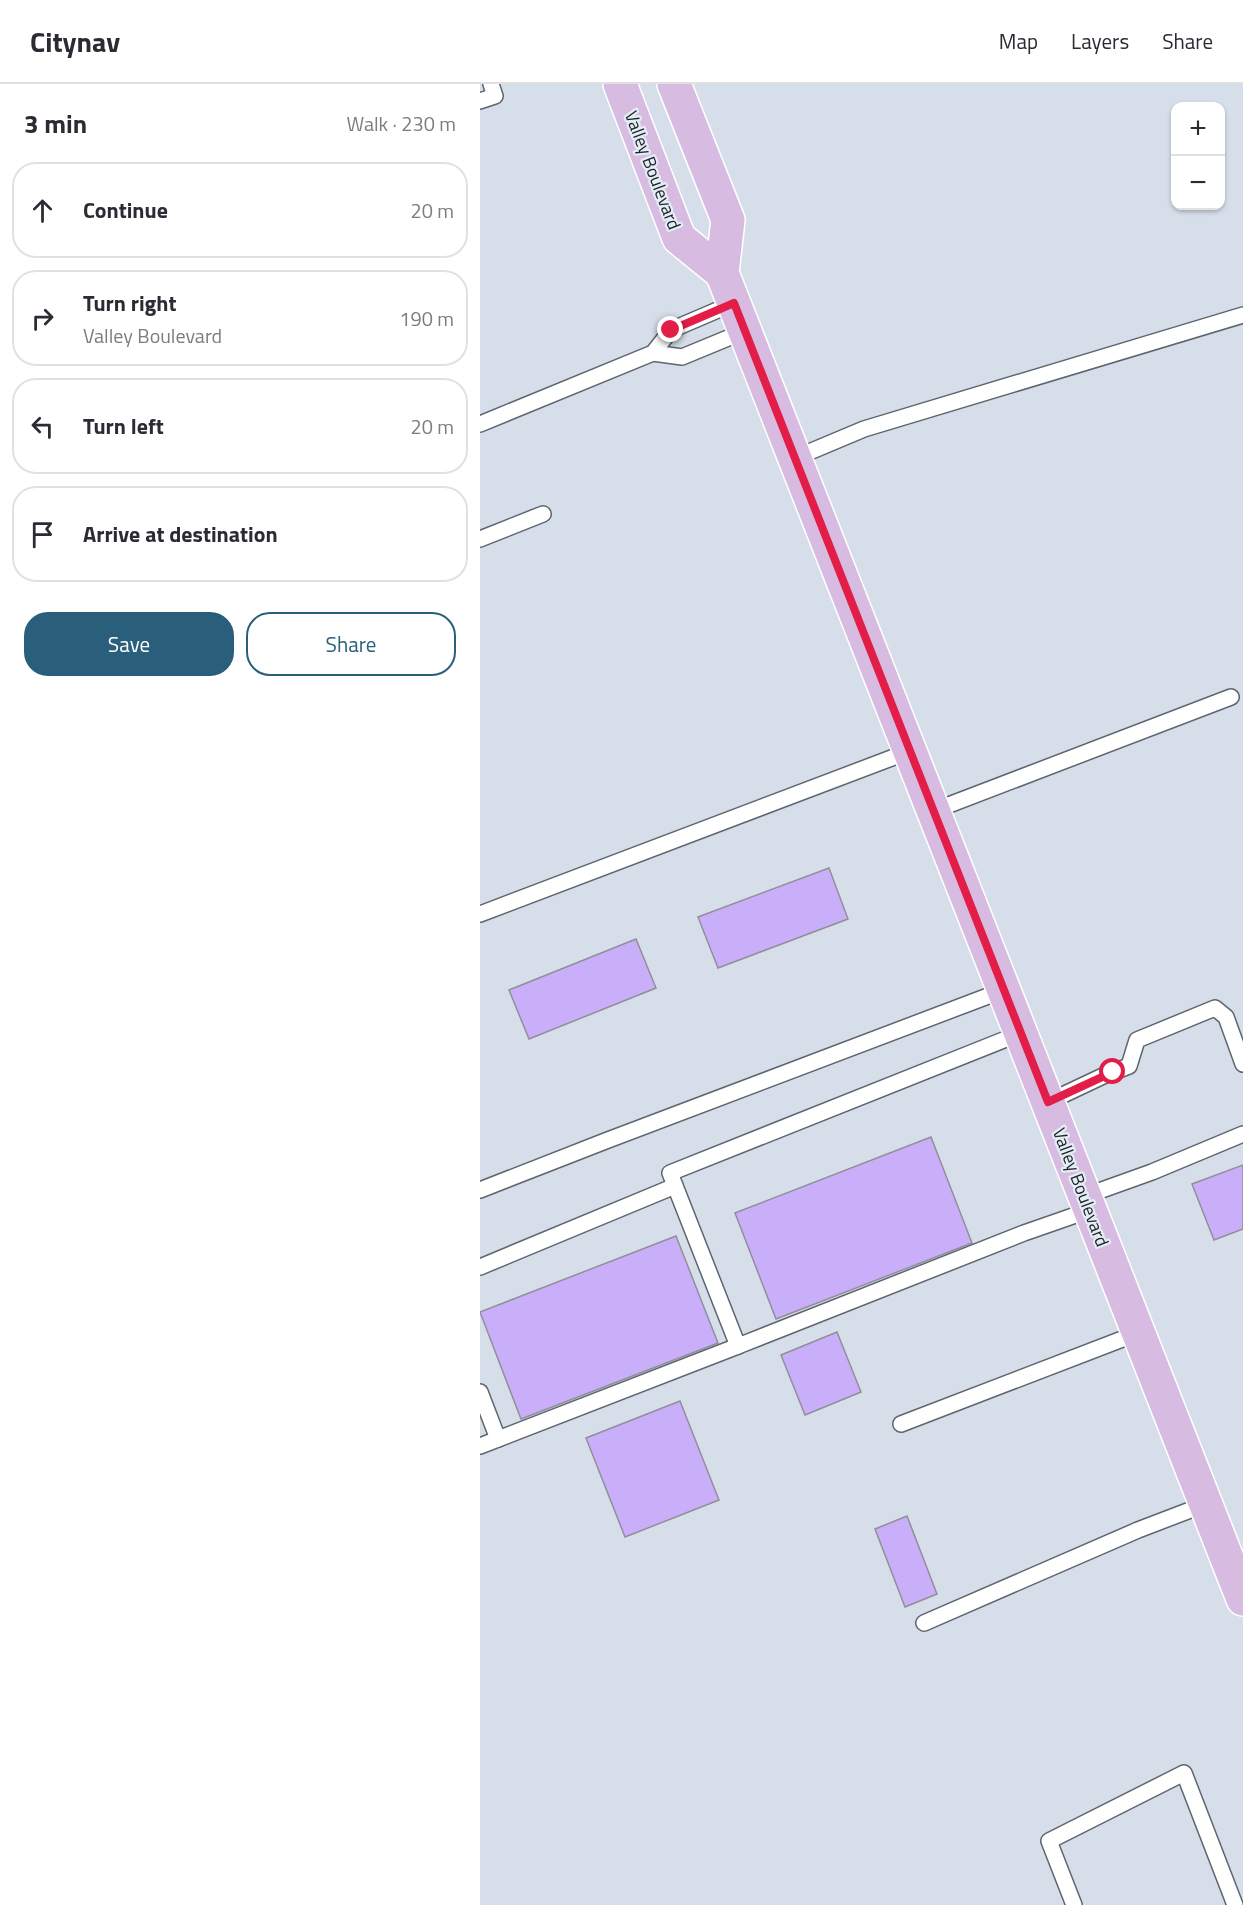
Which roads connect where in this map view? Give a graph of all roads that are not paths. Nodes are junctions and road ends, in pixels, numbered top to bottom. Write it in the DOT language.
graph roads {
  1 [pos="491,84"];
  2 [pos="620,84"];
  3 [pos="674,84"];
  4 [pos="480,101"];
  5 [pos="734,302"];
  6 [pos="1243,315"];
  7 [pos="653,353"];
  8 [pos="480,424"];
  9 [pos="795,458"];
  10 [pos="543,514"];
  11 [pos="480,538"];
  12 [pos="1231,696"];
  13 [pos="910,751"];
  14 [pos="933,811"];
  15 [pos="480,914"];
  16 [pos="1004,990"];
  17 [pos="1021,1033"];
  18 [pos="1243,1064"];
  19 [pos="1048,1102"];
  20 [pos="1243,1134"];
  21 [pos="675,1186"];
  22 [pos="480,1191"];
  23 [pos="1088,1203"];
  24 [pos="480,1267"];
  25 [pos="1138,1333"];
  26 [pos="738,1346"];
  27 [pos="480,1392"];
  28 [pos="902,1424"];
  29 [pos="498,1439"];
  30 [pos="480,1446"];
  31 [pos="1206,1504"];
  32 [pos="1240,1583"];
  33 [pos="924,1623"];
  34 [pos="1074,1905"];
  35 [pos="1235,1905"];
  1 -- 4 [label="lane"];
  2 -- 5 [label="main road, Valley Boulevard"];
  3 -- 5 [label="main road, Valley Boulevard"];
  5 -- 7 [label="lane"];
  5 -- 7 [label="lane"];
  5 -- 9 [label="main road, Valley Boulevard"];
  6 -- 9 [label="lane"];
  7 -- 8 [label="lane"];
  9 -- 13 [label="main road, Valley Boulevard"];
  10 -- 11 [label="lane"];
  12 -- 14 [label="lane"];
  13 -- 14 [label="main road, Valley Boulevard"];
  13 -- 15 [label="lane"];
  14 -- 16 [label="main road, Valley Boulevard"];
  16 -- 17 [label="main road, Valley Boulevard"];
  16 -- 22 [label="lane"];
  17 -- 19 [label="main road, Valley Boulevard"];
  17 -- 21 [label="lane"];
  18 -- 19 [label="lane"];
  19 -- 23 [label="main road, Valley Boulevard"];
  20 -- 23 [label="lane"];
  21 -- 24 [label="lane"];
  21 -- 26 [label="lane"];
  23 -- 25 [label="main road, Valley Boulevard"];
  23 -- 26 [label="lane"];
  25 -- 28 [label="lane"];
  25 -- 31 [label="main road, Valley Boulevard"];
  26 -- 29 [label="lane"];
  27 -- 29 [label="lane"];
  29 -- 30 [label="lane"];
  31 -- 32 [label="main road, Valley Boulevard"];
  31 -- 33 [label="lane"];
  34 -- 35 [label="lane"];
}
